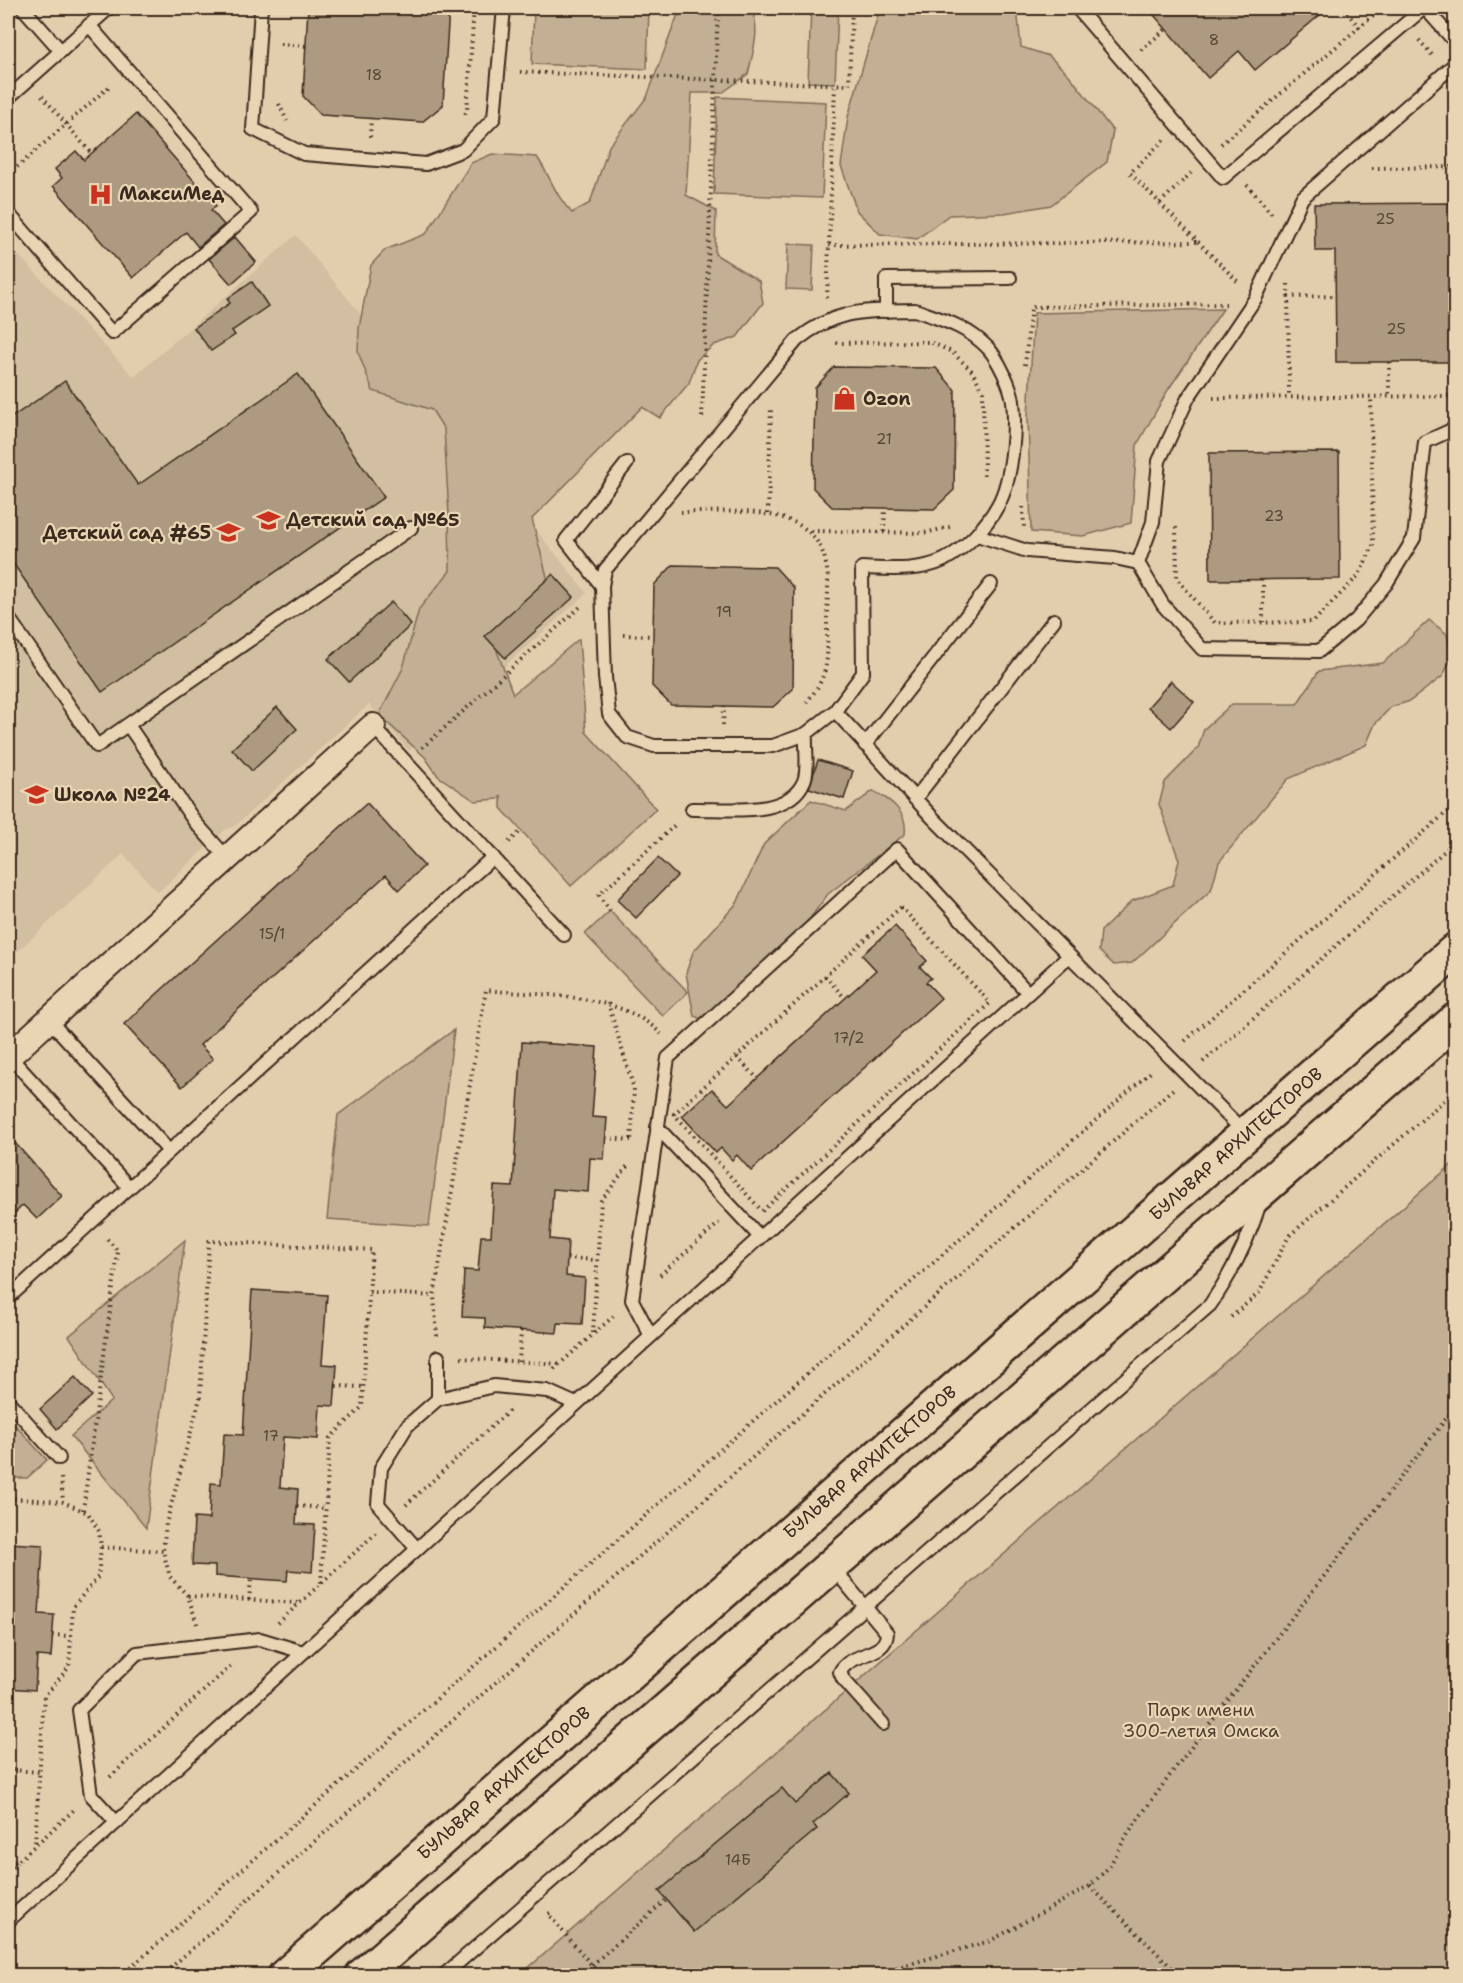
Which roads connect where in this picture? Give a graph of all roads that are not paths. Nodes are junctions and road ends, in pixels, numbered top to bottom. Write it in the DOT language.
graph roads {
  1 [pos="23,8"];
  2 [pos="109,8"];
  3 [pos="261,8"];
  4 [pos="504,8"];
  5 [pos="1077,8"];
  6 [pos="1425,8"];
  7 [pos="89,25"];
  8 [pos="1455,44"];
  9 [pos="61,51"];
  10 [pos="1451,67"];
  11 [pos="8,98"];
  12 [pos="8,213"];
  13 [pos="1010,278"];
  14 [pos="886,311"];
  15 [pos="1455,428"];
  16 [pos="627,463"];
  17 [pos="411,528"];
  18 [pos="976,536"];
  19 [pos="1138,563"];
  20 [pos="991,584"];
  21 [pos="603,586"];
  22 [pos="8,617"];
  23 [pos="1054,620"];
  24 [pos="835,711"];
  25 [pos="128,725"];
  26 [pos="373,726"];
  27 [pos="806,734"];
  28 [pos="865,745"];
  29 [pos="915,799"];
  30 [pos="692,809"];
  31 [pos="493,857"];
  32 [pos="227,858"];
  33 [pos="564,935"];
  34 [pos="1455,950"];
  35 [pos="1069,956"];
  36 [pos="1028,993"];
  37 [pos="48,1020"];
  38 [pos="1455,1020"];
  39 [pos="8,1057"];
  40 [pos="657,1127"];
  41 [pos="1247,1135"];
  42 [pos="168,1151"];
  43 [pos="1265,1186"];
  44 [pos="129,1187"];
  45 [pos="759,1237"];
  46 [pos="8,1298"];
  47 [pos="651,1336"];
  48 [pos="438,1357"];
  49 [pos="438,1400"];
  50 [pos="8,1401"];
  51 [pos="576,1404"];
  52 [pos="60,1458"];
  53 [pos="417,1549"];
  54 [pos="831,1566"];
  55 [pos="867,1605"];
  56 [pos="303,1652"];
  57 [pos="884,1724"];
  58 [pos="116,1822"];
  59 [pos="8,1921"];
  60 [pos="285,1976"];
  61 [pos="362,1976"];
  62 [pos="443,1976"];
  1 -- 9 [label="lane"];
  2 -- 7 [label="lane"];
  3 -- 4 [label="lane"];
  5 -- 6 [label="lane"];
  6 -- 8 [label="lane"];
  7 -- 9 [label="lane"];
  7 -- 12 [label="lane"];
  9 -- 11 [label="lane"];
  10 -- 19 [label="lane"];
  13 -- 14 [label="lane"];
  14 -- 18 [label="lane"];
  14 -- 21 [label="lane"];
  15 -- 19 [label="lane"];
  16 -- 21 [label="lane"];
  17 -- 25 [label="lane"];
  18 -- 19 [label="lane"];
  18 -- 24 [label="lane"];
  20 -- 28 [label="lane"];
  21 -- 27 [label="lane"];
  22 -- 25 [label="lane"];
  23 -- 29 [label="lane"];
  24 -- 27 [label="lane"];
  24 -- 28 [label="lane"];
  25 -- 32 [label="lane"];
  26 -- 31 [label="lane"];
  26 -- 32 [label="street"];
  27 -- 30 [label="lane"];
  28 -- 29 [label="lane"];
  29 -- 35 [label="lane"];
  31 -- 33 [label="lane"];
  31 -- 42 [label="lane"];
  32 -- 37 [label="street"];
  34 -- 41 [label="main road, БУЛЬВАР АРХИТЕКТОРОВ"];
  35 -- 36 [label="lane"];
  35 -- 41 [label="lane"];
  36 -- 40 [label="lane"];
  36 -- 45 [label="lane"];
  37 -- 39 [label="street"];
  37 -- 42 [label="lane"];
  38 -- 43 [label="main road"];
  39 -- 44 [label="lane"];
  40 -- 45 [label="lane"];
  40 -- 47 [label="lane"];
  41 -- 60 [label="main road, БУЛЬВАР АРХИТЕКТОРОВ"];
  42 -- 44 [label="lane"];
  43 -- 54 [label="main road"];
  43 -- 55 [label="lane"];
  44 -- 46 [label="lane"];
  45 -- 47 [label="lane"];
  47 -- 51 [label="lane"];
  48 -- 49 [label="lane"];
  49 -- 51 [label="lane"];
  49 -- 53 [label="lane"];
  50 -- 52 [label="lane"];
  51 -- 53 [label="lane"];
  53 -- 56 [label="lane"];
  54 -- 55 [label="lane"];
  54 -- 61 [label="main road"];
  55 -- 57 [label="lane"];
  55 -- 62 [label="lane"];
  56 -- 58 [label="lane"];
  56 -- 58 [label="lane"];
  58 -- 59 [label="lane"];
}
